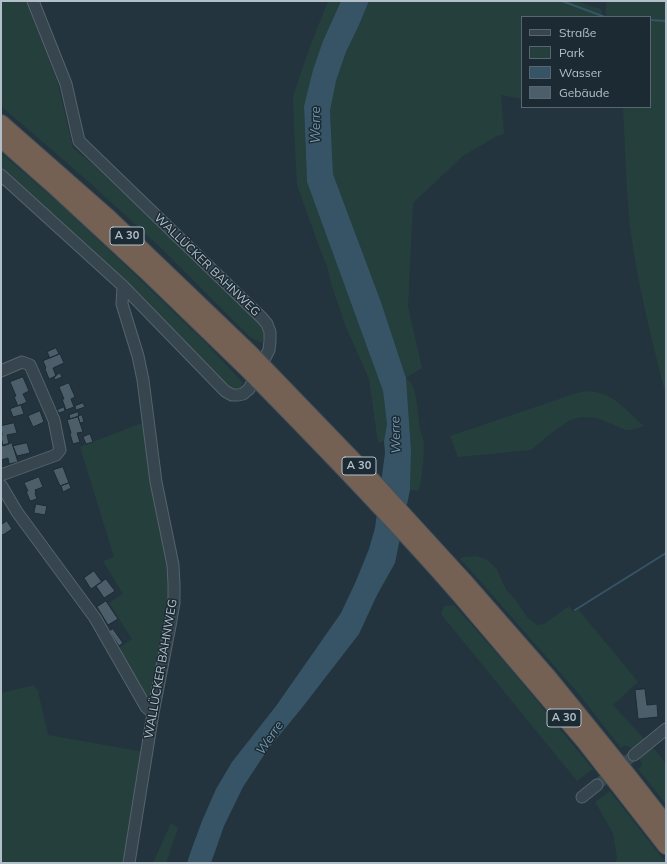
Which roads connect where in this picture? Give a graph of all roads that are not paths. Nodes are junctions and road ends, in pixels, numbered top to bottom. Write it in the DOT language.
graph roads {
  1 [pos="33,1"];
  2 [pos="1,123"];
  3 [pos="1,139"];
  4 [pos="1,175"];
  5 [pos="123,286"];
  6 [pos="247,360"];
  7 [pos="1,371"];
  8 [pos="1,475"];
  9 [pos="1,484"];
  10 [pos="462,588"];
  11 [pos="153,713"];
  12 [pos="666,729"];
  13 [pos="634,754"];
  14 [pos="597,785"];
  15 [pos="582,797"];
  16 [pos="666,824"];
  17 [pos="666,846"];
  18 [pos="129,863"];
  1 -- 5 [label="street, WALLÜCKER BAHNWEG"];
  2 -- 6 [label="highway, A 30"];
  3 -- 6 [label="highway, A 30"];
  4 -- 5 [label="street, WALLÜCKER BAHNWEG"];
  5 -- 11 [label="street, WALLÜCKER BAHNWEG"];
  6 -- 10 [label="highway, A 30, bridge"];
  7 -- 8 [label="street"];
  9 -- 11 [label="street"];
  10 -- 16 [label="highway, A 30"];
  10 -- 17 [label="highway, A 30"];
  11 -- 18 [label="street, WALLÜCKER BAHNWEG"];
  12 -- 13 [label="street"];
  14 -- 15 [label="street"];
}
